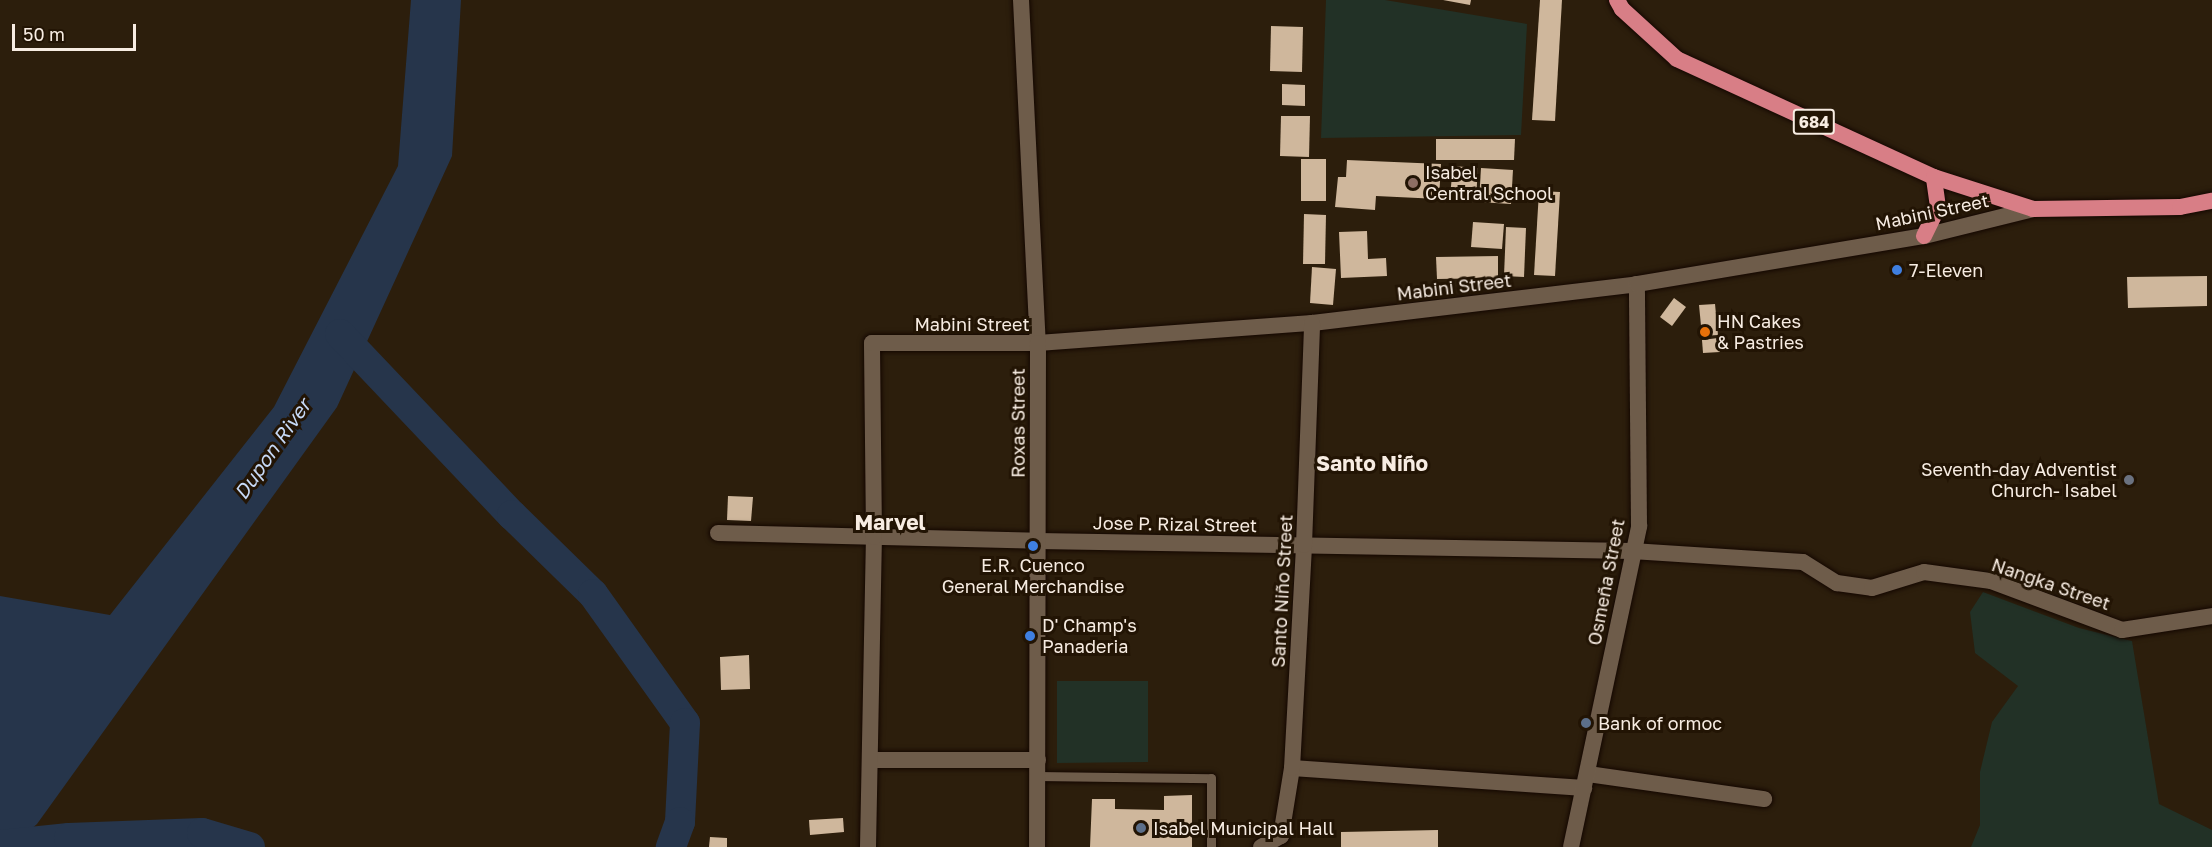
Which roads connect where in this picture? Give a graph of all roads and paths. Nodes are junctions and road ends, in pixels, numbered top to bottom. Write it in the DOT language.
graph roads {
  1 [pos="1021,0"];
  2 [pos="1617,0"];
  3 [pos="1934,177"];
  4 [pos="2212,201"];
  5 [pos="2033,209"];
  6 [pos="1924,236"];
  7 [pos="1637,284"];
  8 [pos="1312,324"];
  9 [pos="1038,343"];
  10 [pos="718,533"];
  11 [pos="874,537"];
  12 [pos="1038,541"];
  13 [pos="1304,545"];
  14 [pos="1632,550"];
  15 [pos="2212,616"];
  16 [pos="870,760"];
  17 [pos="1037,768"];
  18 [pos="1292,768"];
  19 [pos="1586,781"];
  20 [pos="1764,799"];
  21 [pos="868,847"];
  22 [pos="1037,847"];
  23 [pos="1210,847"];
  24 [pos="1261,847"];
  25 [pos="1571,847"];
  1 -- 9 [label="street, Roxas Street"];
  2 -- 3 [label="highway, 684"];
  3 -- 5 [label="highway, 684"];
  3 -- 6 [label="highway"];
  4 -- 5 [label="highway, 684"];
  5 -- 6 [label="street, Mabini Street"];
  6 -- 7 [label="street, Mabini Street"];
  7 -- 8 [label="street, Mabini Street"];
  7 -- 14 [label="street, Osmeña Street"];
  8 -- 9 [label="street, Mabini Street"];
  8 -- 13 [label="street, Santo Niño Street"];
  9 -- 11 [label="street, Mabini Street"];
  9 -- 12 [label="street, Roxas Street"];
  10 -- 11 [label="street, Jose P. Rizal Street"];
  11 -- 12 [label="street, Jose P. Rizal Street"];
  11 -- 16 [label="street"];
  12 -- 13 [label="street, Jose P. Rizal Street"];
  12 -- 17 [label="street, Roxas Street"];
  13 -- 14 [label="street, Jose P. Rizal Street"];
  13 -- 18 [label="street, Santo Niño Street"];
  14 -- 15 [label="street, Nangka Street"];
  14 -- 19 [label="street, Osmeña Street"];
  16 -- 17 [label="street"];
  16 -- 21 [label="street"];
  17 -- 22 [label="street, Roxas Street"];
  17 -- 23 [label="lane"];
  18 -- 19 [label="street"];
  18 -- 24 [label="street, Santo Niño Street"];
  19 -- 20 [label="street"];
  19 -- 25 [label="street, Osmeña Street"];
}
